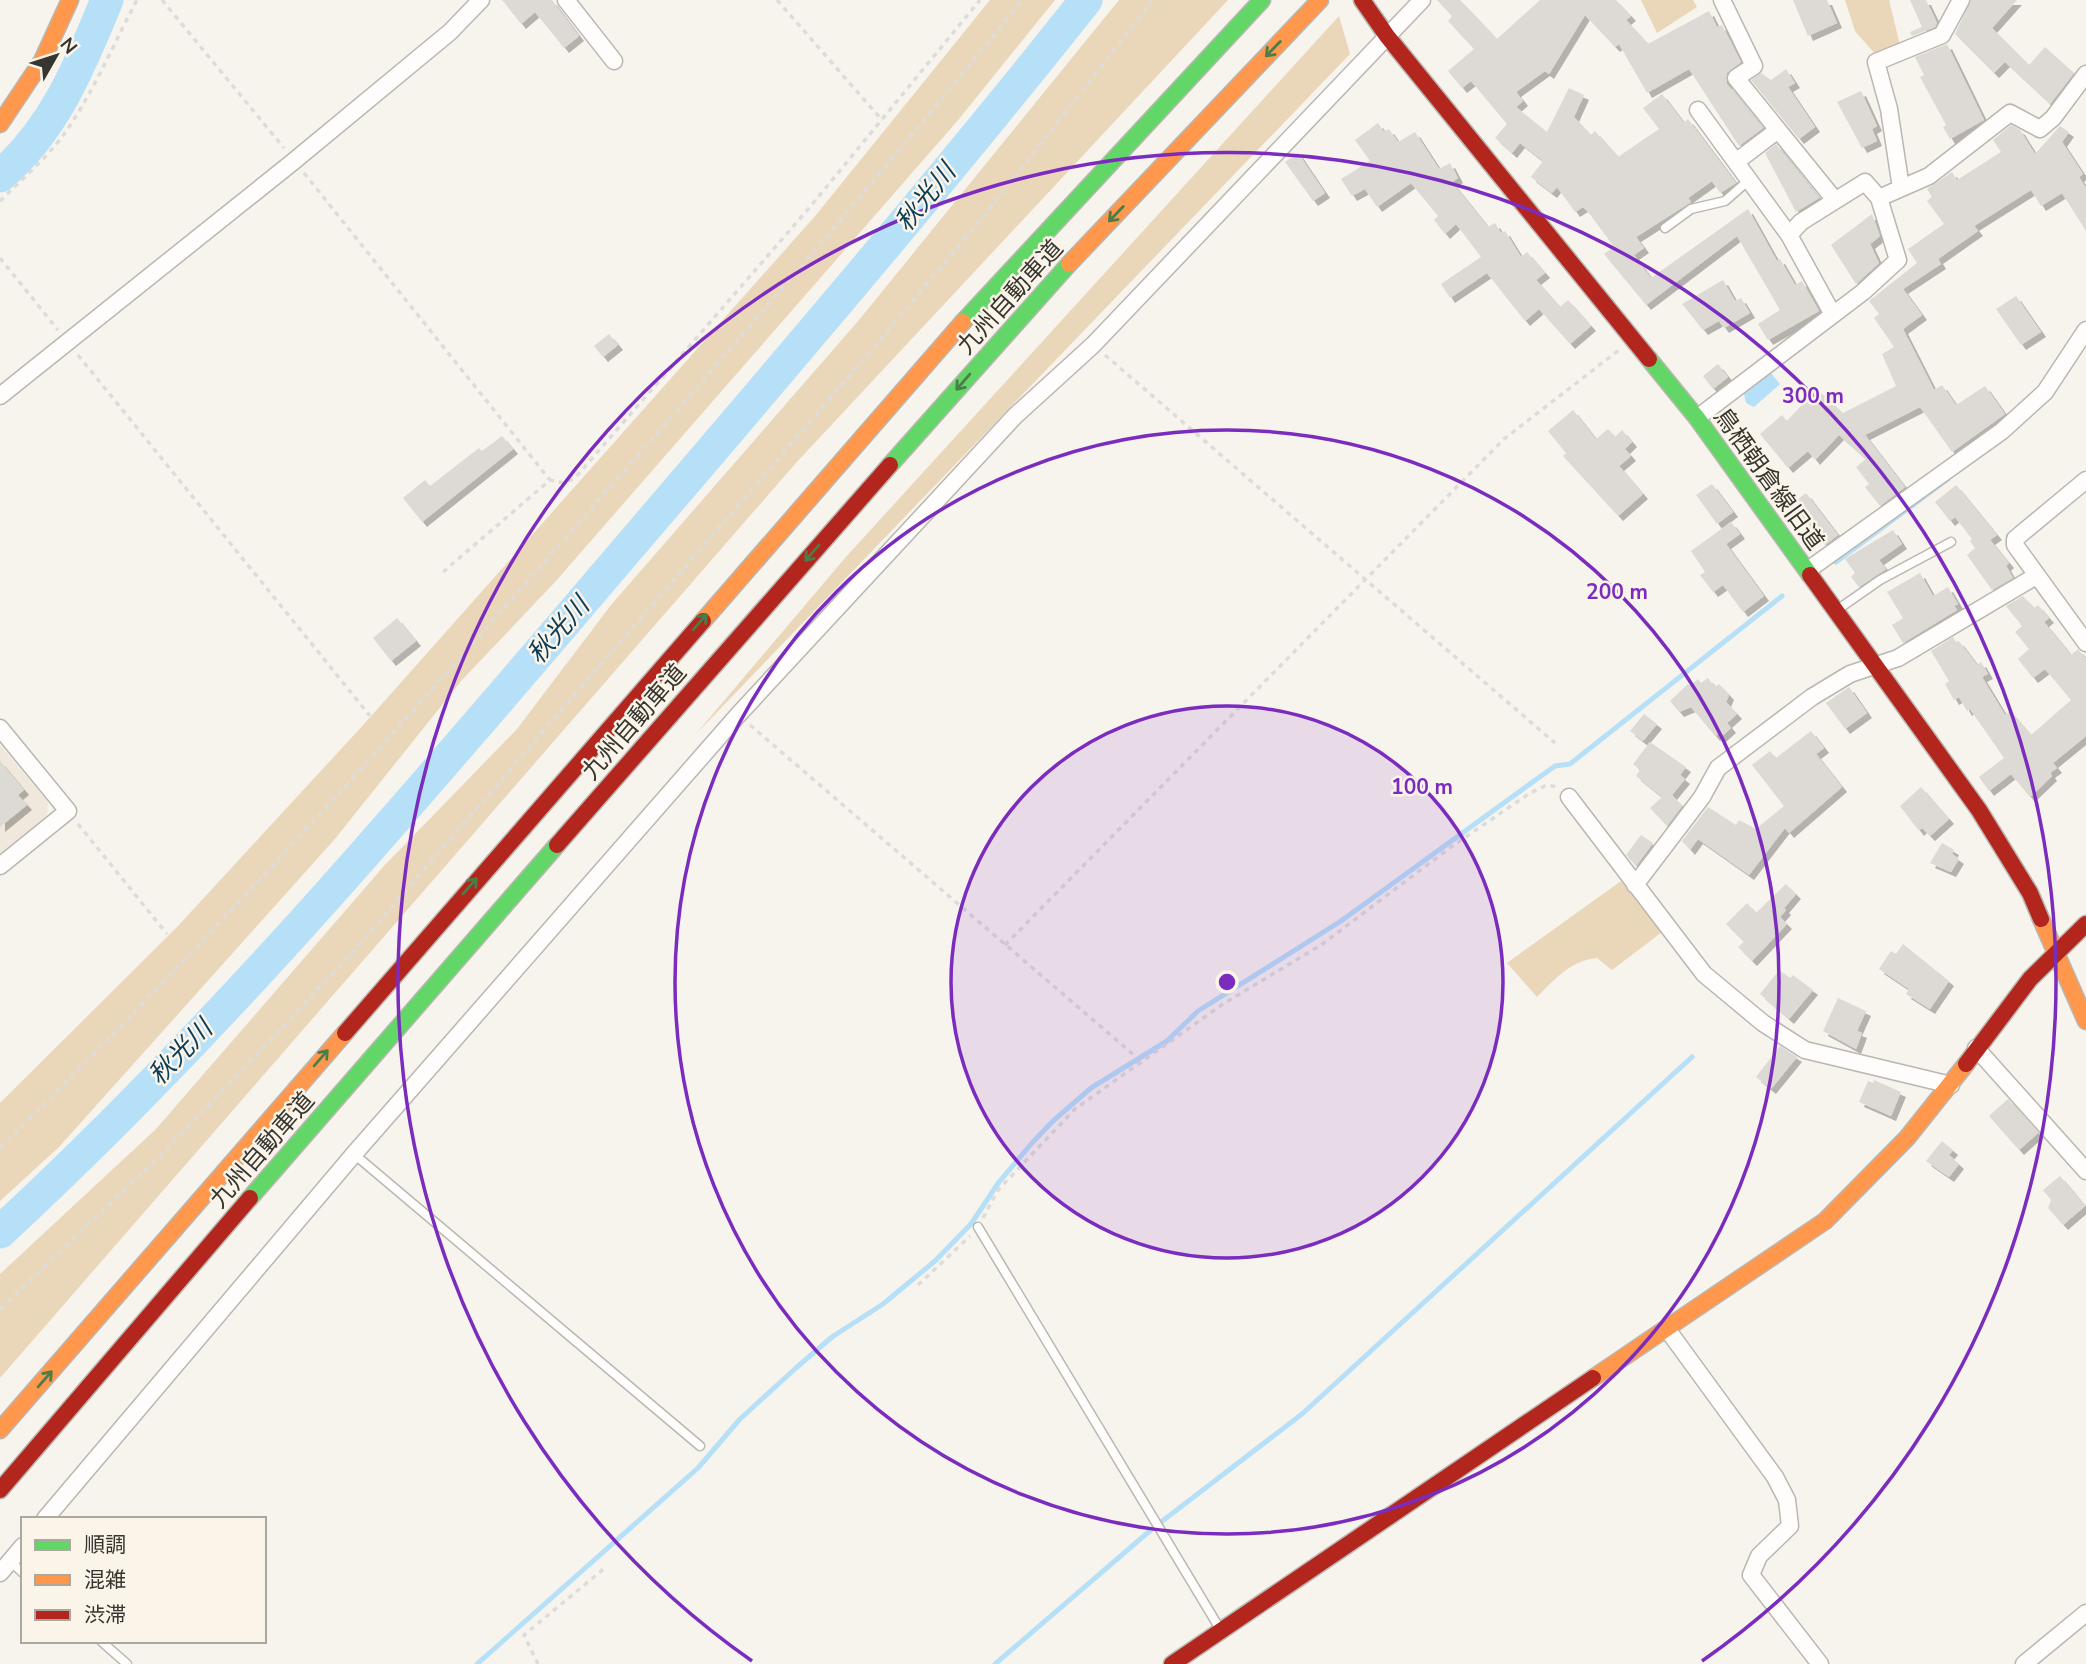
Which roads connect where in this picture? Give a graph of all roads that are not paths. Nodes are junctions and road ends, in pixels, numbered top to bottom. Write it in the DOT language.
graph roads {
  1 [pos="70,0"];
  2 [pos="481,0"];
  3 [pos="566,0"];
  4 [pos="1262,0"];
  5 [pos="1320,0"];
  6 [pos="1362,0"];
  7 [pos="1422,0"];
  8 [pos="1723,0"];
  9 [pos="1961,0"];
  10 [pos="1387,36"];
  11 [pos="614,61"];
  12 [pos="2086,74"];
  13 [pos="1698,110"];
  14 [pos="0,124"];
  15 [pos="1778,130"];
  16 [pos="1737,161"];
  17 [pos="1750,179"];
  18 [pos="1901,188"];
  19 [pos="1879,198"];
  20 [pos="1834,199"];
  21 [pos="1665,228"];
  22 [pos="1788,235"];
  23 [pos="1832,313"];
  24 [pos="2086,330"];
  25 [pos="0,396"];
  26 [pos="1697,418"];
  27 [pos="2086,480"];
  28 [pos="1951,542"];
  29 [pos="1808,570"];
  30 [pos="2036,576"];
  31 [pos="1837,610"];
  32 [pos="2086,643"];
  33 [pos="1876,665"];
  34 [pos="0,728"];
  35 [pos="1569,797"];
  36 [pos="0,866"];
  37 [pos="1634,885"];
  38 [pos="2086,924"];
  39 [pos="2054,949"];
  40 [pos="2086,1021"];
  41 [pos="1976,1048"];
  42 [pos="1951,1085"];
  43 [pos="354,1154"];
  44 [pos="2086,1171"];
  45 [pos="978,1227"];
  46 [pos="1667,1329"];
  47 [pos="0,1430"];
  48 [pos="700,1446"];
  49 [pos="0,1490"];
  50 [pos="48,1517"];
  51 [pos="21,1548"];
  52 [pos="5,1567"];
  53 [pos="2086,1613"];
  54 [pos="1222,1631"];
  55 [pos="103,1643"];
  56 [pos="127,1664"];
  57 [pos="1172,1664"];
  58 [pos="1820,1664"];
  59 [pos="2024,1664"];
  1 -- 14 [label="main road"];
  2 -- 25 [label="street"];
  3 -- 11 [label="street"];
  47 -- 4 [label="main road, 九州自動車道, one-way"];
  5 -- 49 [label="main road, 九州自動車道, one-way"];
  6 -- 10 [label="main road, 鳥栖朝倉線旧道"];
  7 -- 10 [label="street"];
  8 -- 15 [label="street"];
  9 -- 18 [label="street"];
  10 -- 26 [label="main road, 鳥栖朝倉線旧道"];
  10 -- 43 [label="street"];
  12 -- 18 [label="street"];
  13 -- 16 [label="street"];
  15 -- 16 [label="street"];
  15 -- 20 [label="street"];
  16 -- 17 [label="street"];
  17 -- 21 [label="lane"];
  17 -- 22 [label="street"];
  18 -- 19 [label="street"];
  19 -- 20 [label="street"];
  19 -- 23 [label="street"];
  20 -- 22 [label="street"];
  22 -- 23 [label="street"];
  23 -- 26 [label="street"];
  24 -- 29 [label="street"];
  26 -- 29 [label="main road, 鳥栖朝倉線旧道"];
  27 -- 30 [label="street"];
  28 -- 31 [label="lane"];
  29 -- 31 [label="main road, 鳥栖朝倉線旧道"];
  30 -- 32 [label="street"];
  30 -- 33 [label="street"];
  31 -- 33 [label="main road, 鳥栖朝倉線旧道"];
  33 -- 37 [label="street"];
  33 -- 39 [label="main road, 鳥栖朝倉線旧道"];
  34 -- 36 [label="street"];
  35 -- 37 [label="street"];
  37 -- 42 [label="street"];
  38 -- 39 [label="main road"];
  39 -- 40 [label="main road, 鳥栖朝倉線旧道"];
  39 -- 41 [label="main road"];
  41 -- 42 [label="main road"];
  41 -- 44 [label="street"];
  42 -- 46 [label="main road"];
  43 -- 48 [label="lane"];
  43 -- 50 [label="street"];
  45 -- 54 [label="lane"];
  46 -- 54 [label="main road"];
  46 -- 58 [label="street"];
  51 -- 52 [label="street"];
  53 -- 59 [label="street"];
  54 -- 57 [label="main road"];
  55 -- 56 [label="lane"];
}
